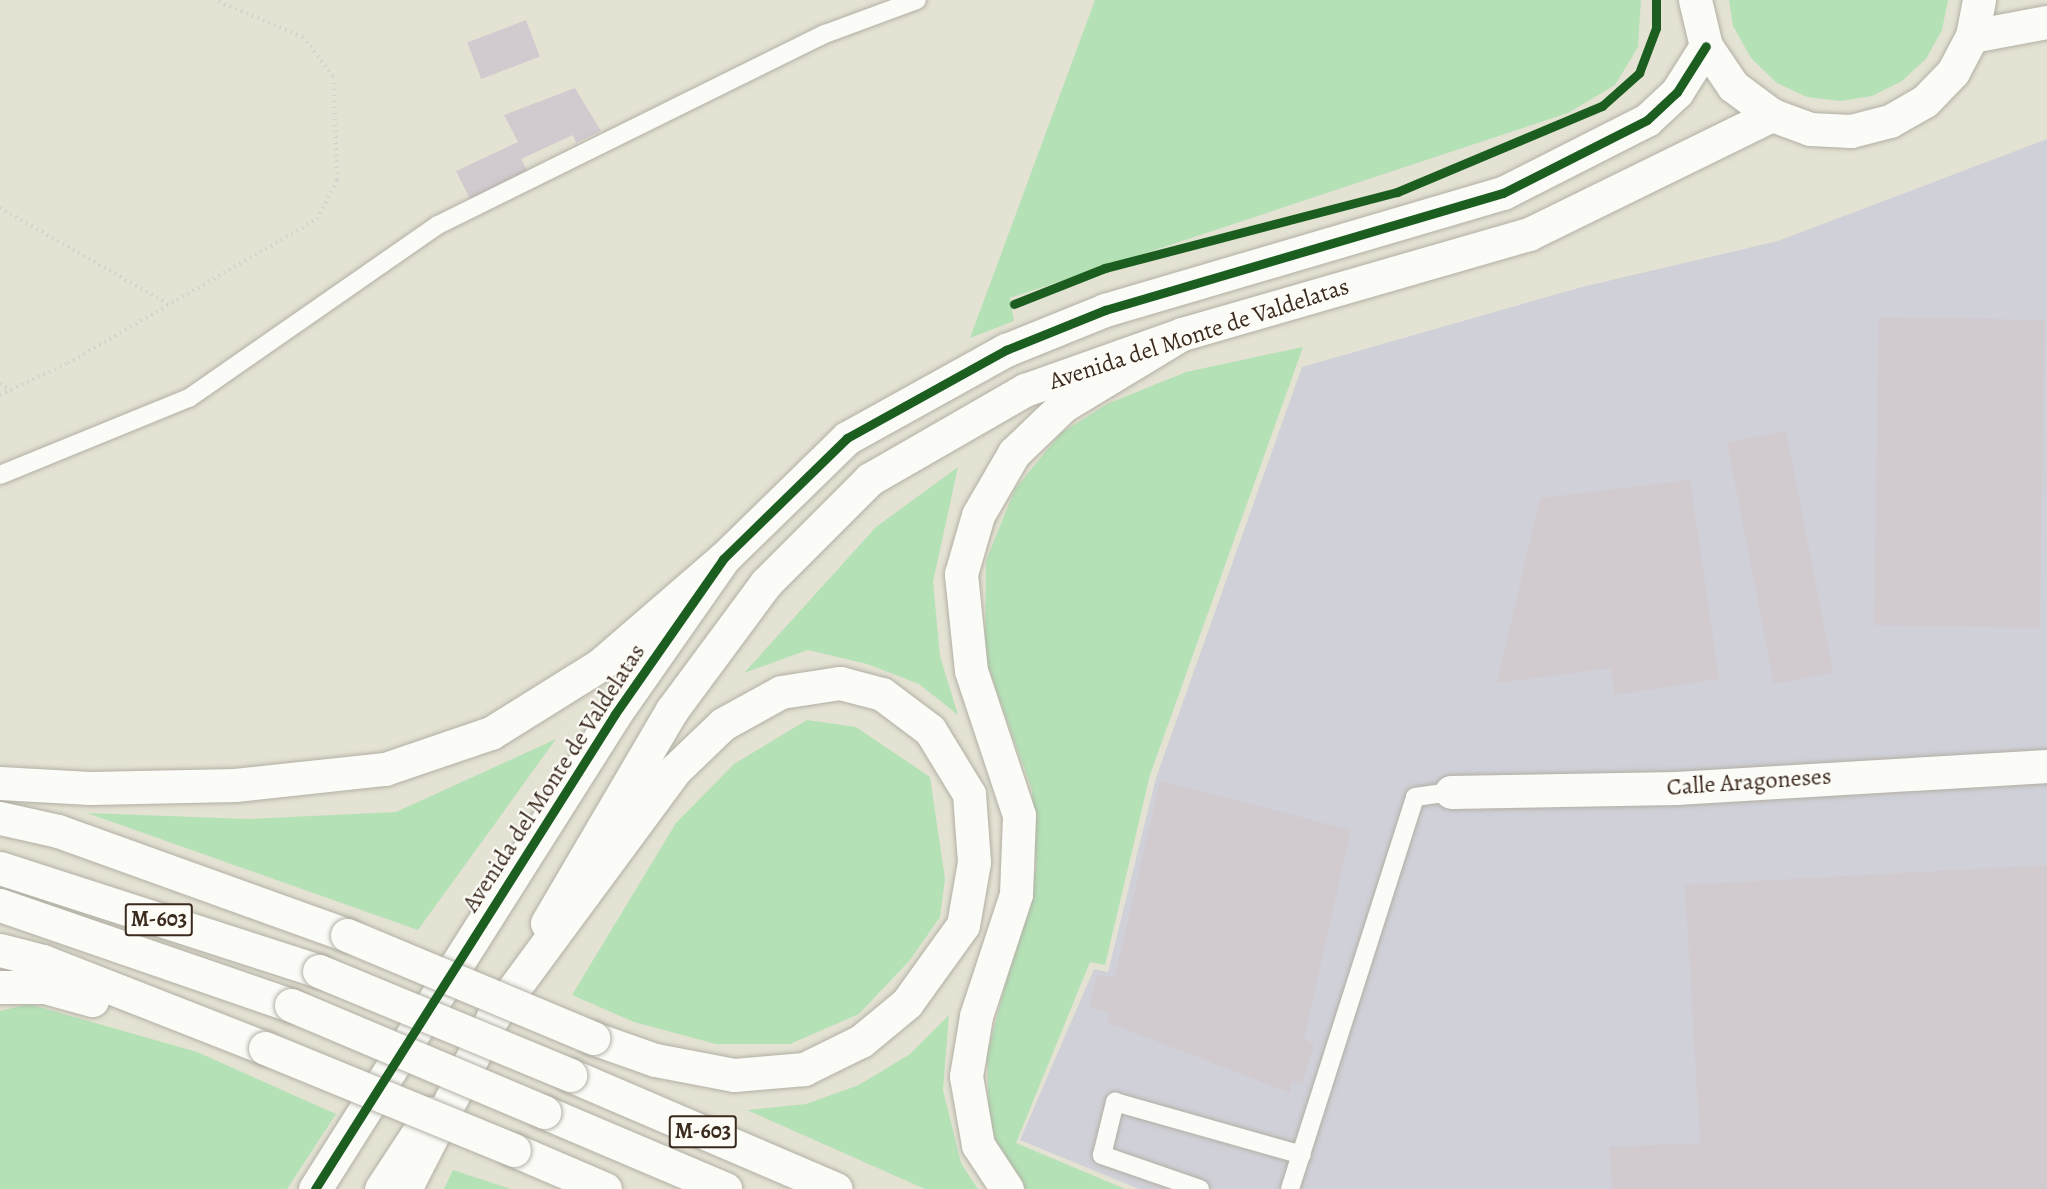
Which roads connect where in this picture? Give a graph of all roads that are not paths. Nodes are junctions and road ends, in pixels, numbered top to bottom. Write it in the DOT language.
graph roads {
  1 [pos="917,0"];
  2 [pos="1695,0"];
  3 [pos="1979,0"];
  4 [pos="2047,21"];
  5 [pos="1972,36"];
  6 [pos="1706,46"];
  7 [pos="1772,115"];
  8 [pos="1182,334"];
  9 [pos="0,475"];
  10 [pos="723,559"];
  11 [pos="2047,766"];
  12 [pos="0,783"];
  13 [pos="1451,792"];
  14 [pos="0,818"];
  15 [pos="0,868"];
  16 [pos="0,905"];
  17 [pos="0,950"];
  18 [pos="0,987"];
  19 [pos="493,1017"];
  20 [pos="265,1048"];
  21 [pos="514,1150"];
  22 [pos="1302,1155"];
  23 [pos="315,1189"];
  24 [pos="381,1189"];
  25 [pos="405,1189"];
  26 [pos="576,1189"];
  27 [pos="605,1189"];
  28 [pos="725,1189"];
  29 [pos="836,1189"];
  30 [pos="1007,1189"];
  31 [pos="1200,1189"];
  32 [pos="1290,1189"];
  1 -- 9 [label="lane"];
  2 -- 6 [label="main road"];
  3 -- 5 [label="main road"];
  4 -- 5 [label="main road"];
  5 -- 7 [label="main road"];
  6 -- 7 [label="main road"];
  6 -- 10 [label="main road, Avenida del Monte de Valdelatas"];
  7 -- 8 [label="main road, Avenida del Monte de Valdelatas"];
  8 -- 19 [label="main road, Avenida del Monte de Valdelatas"];
  8 -- 30 [label="main road"];
  10 -- 12 [label="main road"];
  10 -- 23 [label="main road, Avenida del Monte de Valdelatas"];
  11 -- 13 [label="main road, Calle Aragoneses"];
  13 -- 22 [label="lane"];
  14 -- 19 [label="main road, bridge"];
  15 -- 29 [label="main road, M-603, bridge"];
  16 -- 28 [label="main road, M-603, bridge"];
  17 -- 20 [label="main road"];
  18 -- 20 [label="main road"];
  19 -- 24 [label="main road, Avenida del Monte de Valdelatas"];
  19 -- 25 [label="main road"];
  20 -- 21 [label="main road, bridge"];
  21 -- 26 [label="main road"];
  21 -- 27 [label="main road"];
  22 -- 31 [label="lane"];
  22 -- 32 [label="lane"];
}
